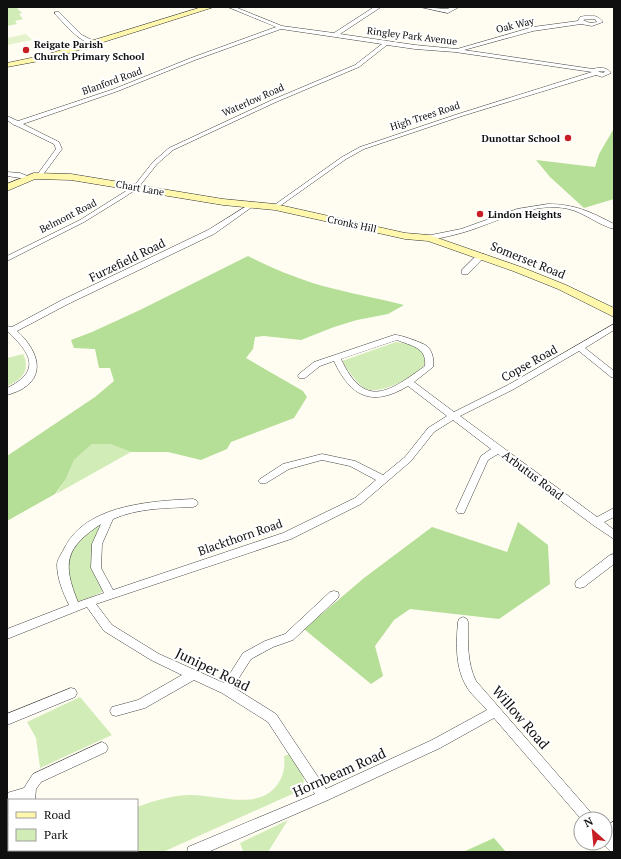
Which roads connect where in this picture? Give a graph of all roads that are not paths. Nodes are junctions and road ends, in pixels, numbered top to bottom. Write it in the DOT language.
graph roads {
  1 [pos="231,7"];
  2 [pos="378,7"];
  3 [pos="423,7"];
  4 [pos="456,7"];
  5 [pos="206,8"];
  6 [pos="57,13"];
  7 [pos="581,22"];
  8 [pos="281,27"];
  9 [pos="335,35"];
  10 [pos="94,43"];
  11 [pos="386,43"];
  12 [pos="455,50"];
  13 [pos="7,65"];
  14 [pos="595,72"];
  15 [pos="7,118"];
  16 [pos="16,124"];
  17 [pos="7,174"];
  18 [pos="40,175"];
  19 [pos="27,177"];
  20 [pos="136,187"];
  21 [pos="7,188"];
  22 [pos="250,206"];
  23 [pos="275,207"];
  24 [pos="614,226"];
  25 [pos="429,238"];
  26 [pos="481,256"];
  27 [pos="7,259"];
  28 [pos="465,272"];
  29 [pos="614,313"];
  30 [pos="614,327"];
  31 [pos="9,329"];
  32 [pos="580,348"];
  33 [pos="337,358"];
  34 [pos="302,376"];
  35 [pos="614,376"];
  36 [pos="408,382"];
  37 [pos="7,392"];
  38 [pos="453,416"];
  39 [pos="498,449"];
  40 [pos="384,480"];
  41 [pos="263,481"];
  42 [pos="193,503"];
  43 [pos="461,510"];
  44 [pos="614,512"];
  45 [pos="110,515"];
  46 [pos="596,522"];
  47 [pos="614,535"];
  48 [pos="614,558"];
  49 [pos="580,584"];
  50 [pos="110,595"];
  51 [pos="334,595"];
  52 [pos="88,602"];
  53 [pos="75,608"];
  54 [pos="464,622"];
  55 [pos="7,634"];
  56 [pos="194,674"];
  57 [pos="226,689"];
  58 [pos="71,693"];
  59 [pos="116,711"];
  60 [pos="494,712"];
  61 [pos="7,720"];
  62 [pos="102,748"];
  63 [pos="28,796"];
  64 [pos="324,796"];
  65 [pos="7,799"];
  66 [pos="582,811"];
  67 [pos="193,852"];
  1 -- 8 [label="street, Ringley Park Avenue"];
  2 -- 9 [label="street"];
  3 -- 4 [label="street"];
  5 -- 10 [label="street"];
  6 -- 10 [label="street"];
  7 -- 12 [label="street, Oak Way"];
  8 -- 9 [label="street, Ringley Park Avenue"];
  8 -- 16 [label="street, Blanford Road"];
  9 -- 11 [label="street, Ringley Park Avenue"];
  10 -- 13 [label="street"];
  11 -- 12 [label="street, Ringley Park Avenue"];
  11 -- 20 [label="street, Waterlow Road"];
  12 -- 14 [label="street, Ringley Park Avenue"];
  14 -- 23 [label="street, High Trees Road"];
  15 -- 16 [label="street"];
  16 -- 18 [label="street"];
  17 -- 19 [label="street"];
  18 -- 19 [label="street, Chart Lane"];
  18 -- 20 [label="street, Chart Lane"];
  19 -- 21 [label="street, Chart Lane"];
  20 -- 22 [label="street, Chart Lane"];
  20 -- 27 [label="street, Belmont Road"];
  22 -- 23 [label="street, Chart Lane"];
  22 -- 31 [label="street, Furzefield Road"];
  23 -- 25 [label="street, Cronks Hill"];
  24 -- 25 [label="street"];
  25 -- 26 [label="street, Somerset Road"];
  26 -- 28 [label="street"];
  26 -- 29 [label="street, Somerset Road"];
  30 -- 32 [label="street, Copse Road"];
  31 -- 37 [label="street"];
  32 -- 35 [label="street"];
  32 -- 38 [label="street, Copse Road"];
  33 -- 34 [label="street"];
  33 -- 36 [label="street"];
  33 -- 36 [label="street"];
  36 -- 38 [label="street, Arbutus Road"];
  38 -- 39 [label="street, Arbutus Road"];
  38 -- 40 [label="street, Blackthorn Road"];
  39 -- 43 [label="street"];
  39 -- 46 [label="street, Arbutus Road"];
  40 -- 41 [label="street"];
  40 -- 50 [label="street, Blackthorn Road"];
  42 -- 45 [label="street"];
  44 -- 46 [label="street"];
  45 -- 50 [label="street"];
  45 -- 53 [label="street"];
  46 -- 47 [label="street, Arbutus Road"];
  48 -- 49 [label="street"];
  50 -- 52 [label="street, Blackthorn Road"];
  51 -- 57 [label="street"];
  52 -- 53 [label="street, Blackthorn Road"];
  52 -- 56 [label="street, Juniper Road"];
  53 -- 55 [label="street, Blackthorn Road"];
  54 -- 60 [label="street, Willow Road"];
  56 -- 57 [label="street, Juniper Road"];
  56 -- 59 [label="street"];
  57 -- 64 [label="street, Juniper Road"];
  58 -- 61 [label="street"];
  60 -- 64 [label="street, Hornbeam Road"];
  60 -- 66 [label="street, Willow Road"];
  62 -- 63 [label="street"];
  63 -- 65 [label="street"];
  64 -- 67 [label="street, Hornbeam Road"];
}
